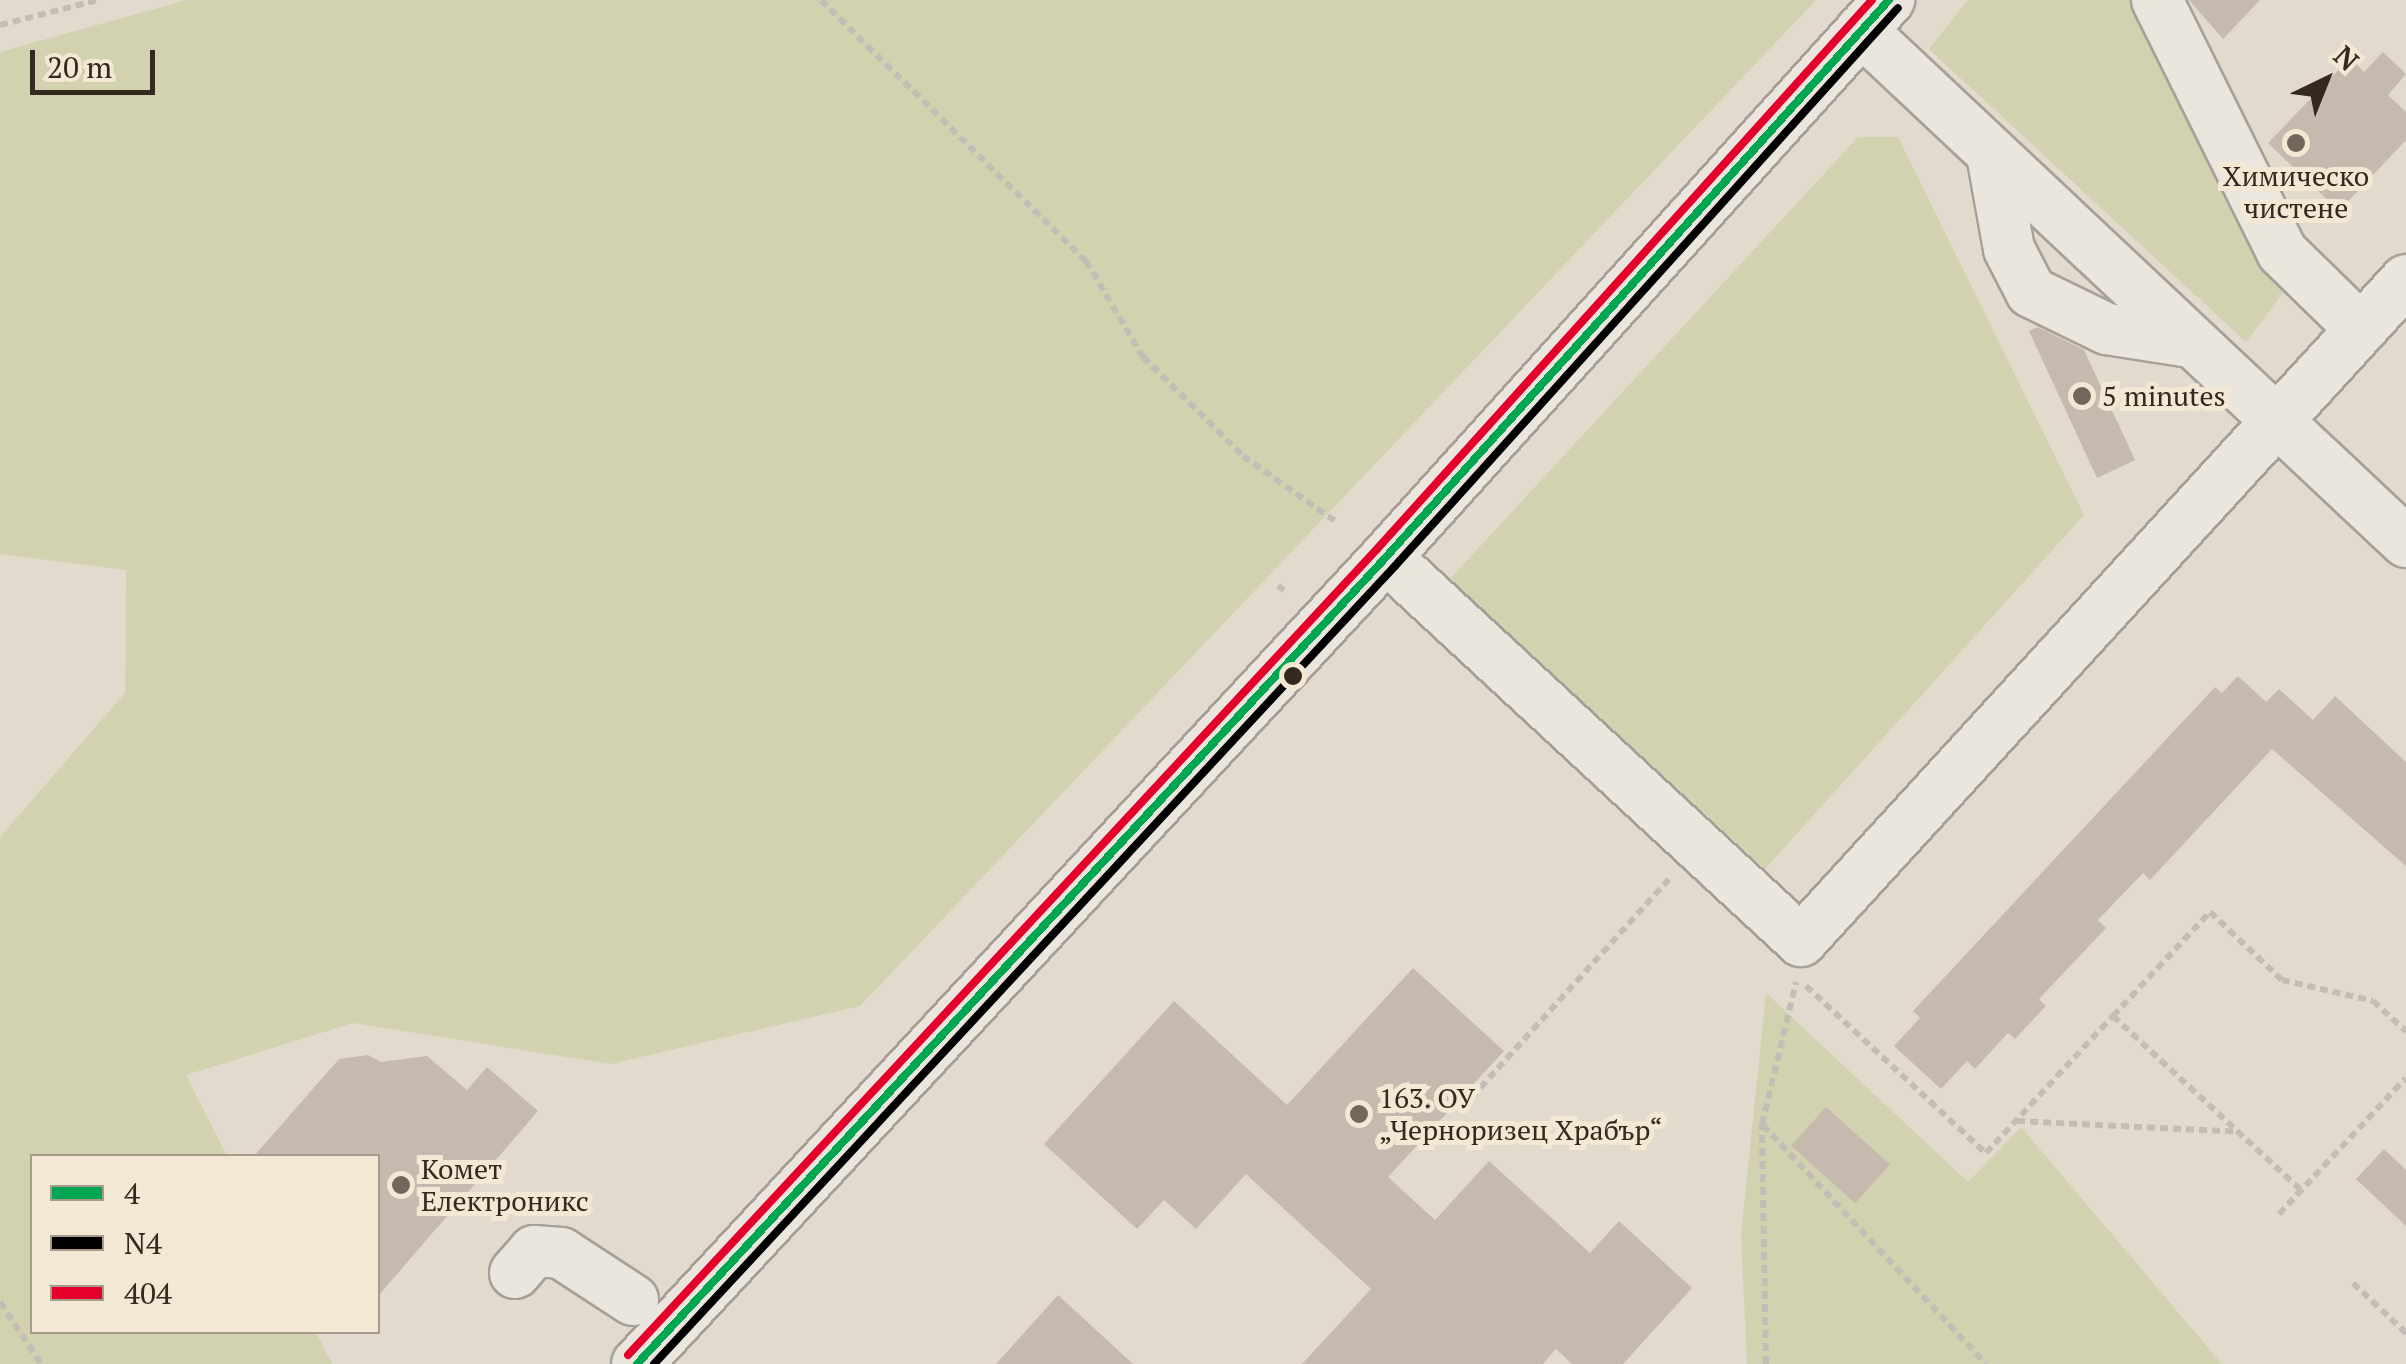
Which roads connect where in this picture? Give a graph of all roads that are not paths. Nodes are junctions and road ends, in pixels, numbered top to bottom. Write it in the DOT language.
graph roads {
  1 [pos="2157,0"];
  2 [pos="1875,15"];
  3 [pos="1993,160"];
  4 [pos="2406,280"];
  5 [pos="2362,329"];
  6 [pos="2190,342"];
  7 [pos="2276,422"];
  8 [pos="2406,542"];
  9 [pos="1386,556"];
  10 [pos="514,1273"];
  11 [pos="632,1300"];
  12 [pos="637,1364"];
  1 -- 5 [label="street"];
  2 -- 3 [label="street"];
  2 -- 9 [label="street"];
  3 -- 6 [label="street"];
  3 -- 6 [label="street"];
  4 -- 5 [label="street"];
  5 -- 7 [label="street"];
  6 -- 7 [label="street"];
  7 -- 8 [label="street"];
  7 -- 9 [label="street"];
  9 -- 12 [label="street"];
  10 -- 11 [label="street"];
}
